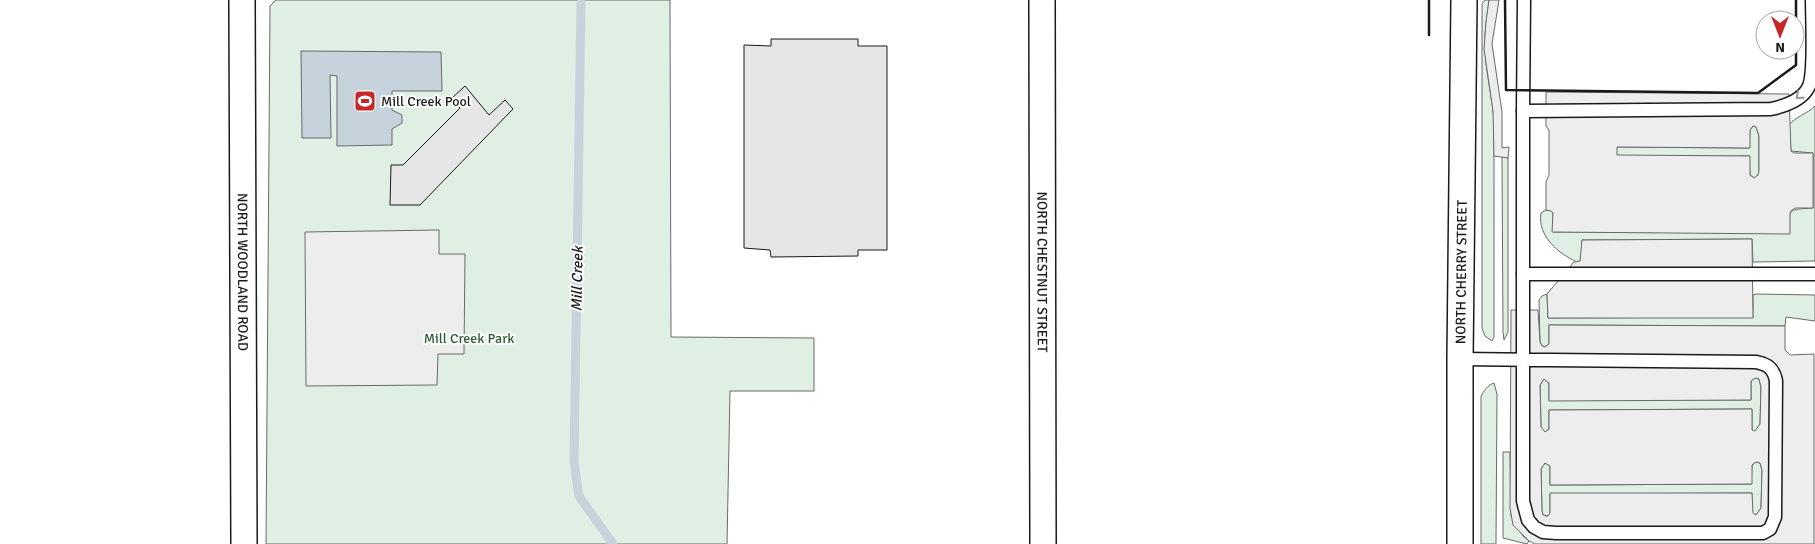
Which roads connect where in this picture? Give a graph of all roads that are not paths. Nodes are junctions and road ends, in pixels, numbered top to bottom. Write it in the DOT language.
graph roads {
  1 [pos="242,0"];
  2 [pos="1042,0"];
  3 [pos="1464,0"];
  4 [pos="1524,0"];
  5 [pos="1812,0"];
  6 [pos="1523,110"];
  7 [pos="1523,274"];
  8 [pos="1815,274"];
  9 [pos="1460,359"];
  10 [pos="1524,360"];
  11 [pos="244,544"];
  12 [pos="1043,544"];
  13 [pos="1460,544"];
  1 -- 11 [label="street, NORTH WOODLAND ROAD"];
  2 -- 12 [label="street, NORTH CHESTNUT STREET"];
  3 -- 9 [label="street, NORTH CHERRY STREET"];
  4 -- 6 [label="lane"];
  5 -- 6 [label="lane, one-way"];
  6 -- 7 [label="lane"];
  7 -- 8 [label="lane"];
  7 -- 10 [label="lane"];
  9 -- 10 [label="lane"];
  9 -- 13 [label="street, NORTH CHERRY STREET"];
  10 -- 10 [label="lane"];
}
